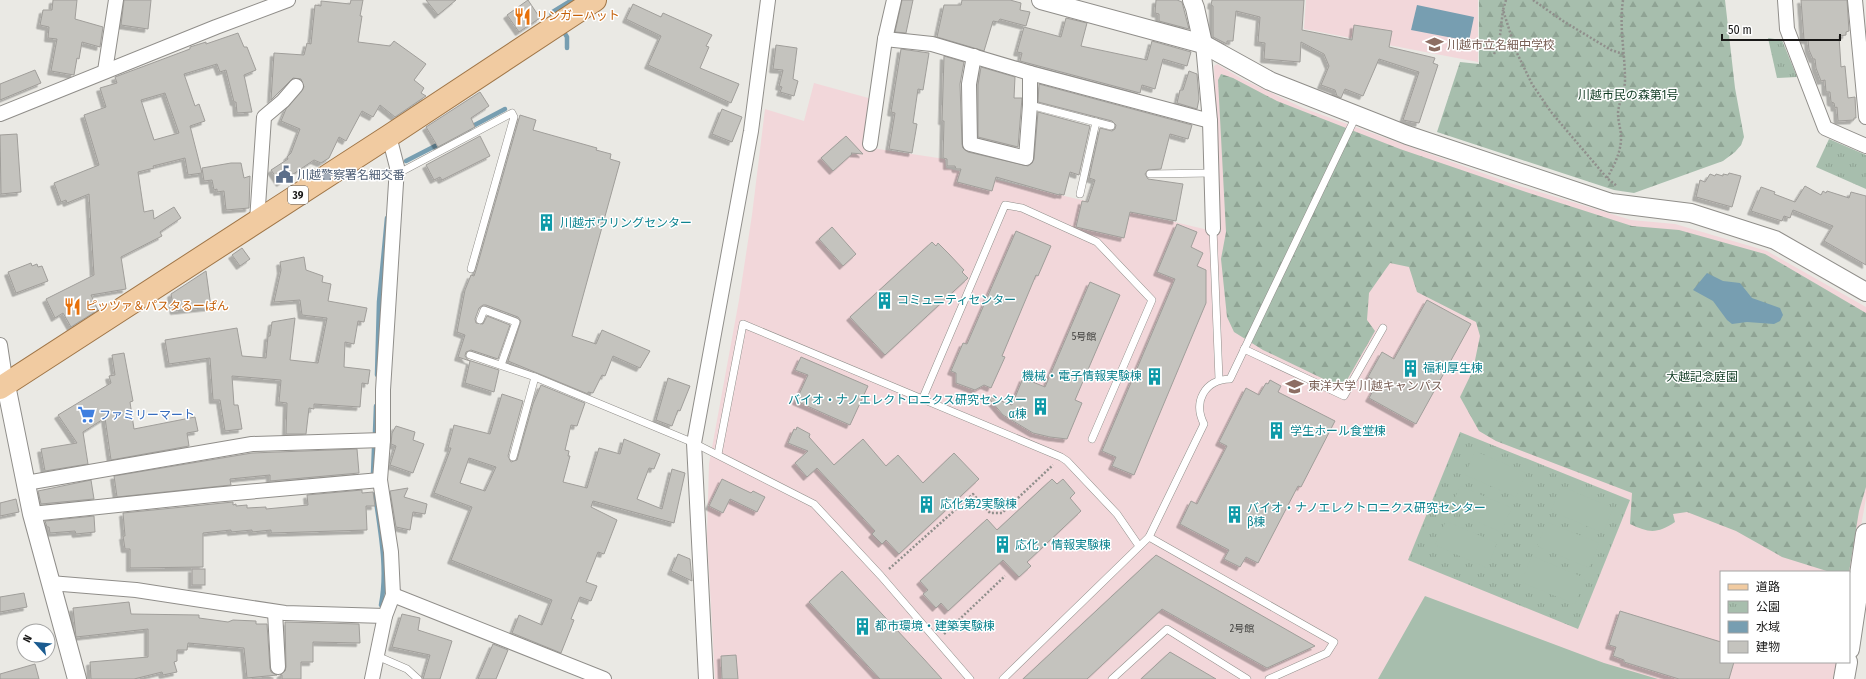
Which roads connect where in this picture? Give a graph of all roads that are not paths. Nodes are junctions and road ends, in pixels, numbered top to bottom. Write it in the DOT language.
graph roads {
  1 [pos="116,0"];
  2 [pos="288,0"];
  3 [pos="595,0"];
  4 [pos="768,0"];
  5 [pos="894,0"];
  6 [pos="1042,0"];
  7 [pos="1192,0"];
  8 [pos="1785,0"];
  9 [pos="1855,0"];
  10 [pos="885,39"];
  11 [pos="1203,44"];
  12 [pos="974,56"];
  13 [pos="105,71"];
  14 [pos="1030,73"];
  15 [pos="296,86"];
  16 [pos="1030,104"];
  17 [pos="0,114"];
  18 [pos="1356,115"];
  19 [pos="1866,116"];
  20 [pos="1210,120"];
  21 [pos="1096,122"];
  22 [pos="1111,126"];
  23 [pos="389,136"];
  24 [pos="870,144"];
  25 [pos="1866,146"];
  26 [pos="1211,173"];
  27 [pos="397,174"];
  28 [pos="1150,174"];
  29 [pos="1080,194"];
  30 [pos="257,221"];
  31 [pos="1213,229"];
  32 [pos="471,269"];
  33 [pos="1866,292"];
  34 [pos="480,320"];
  35 [pos="1384,328"];
  36 [pos="0,344"];
  37 [pos="1244,349"];
  38 [pos="470,355"];
  39 [pos="500,365"];
  40 [pos="535,377"];
  41 [pos="1219,379"];
  42 [pos="3,387"];
  43 [pos="922,400"];
  44 [pos="1092,439"];
  45 [pos="383,440"];
  46 [pos="694,443"];
  47 [pos="718,454"];
  48 [pos="513,457"];
  49 [pos="380,480"];
  50 [pos="26,482"];
  51 [pos="32,514"];
  52 [pos="1866,534"];
  53 [pos="1149,537"];
  54 [pos="1139,546"];
  55 [pos="50,583"];
  56 [pos="393,595"];
  57 [pos="274,612"];
  58 [pos="386,616"];
  59 [pos="1850,642"];
  60 [pos="377,656"];
  61 [pos="1847,663"];
  62 [pos="278,667"];
  63 [pos="77,679"];
  64 [pos="372,679"];
  65 [pos="418,679"];
  66 [pos="604,679"];
  67 [pos="706,679"];
  68 [pos="970,679"];
  69 [pos="1003,679"];
  70 [pos="1112,679"];
  71 [pos="1247,679"];
  72 [pos="1269,679"];
  73 [pos="1844,679"];
  1 -- 13 [label="street"];
  2 -- 13 [label="street"];
  3 -- 23 [label="main road, 39"];
  4 -- 46 [label="street"];
  5 -- 10 [label="street"];
  6 -- 11 [label="street"];
  7 -- 11 [label="street"];
  8 -- 25 [label="street"];
  9 -- 19 [label="street"];
  10 -- 12 [label="street"];
  10 -- 24 [label="street"];
  11 -- 18 [label="street"];
  11 -- 20 [label="street"];
  12 -- 14 [label="street"];
  12 -- 16 [label="street"];
  13 -- 17 [label="street"];
  14 -- 16 [label="street"];
  14 -- 20 [label="street"];
  15 -- 30 [label="street"];
  16 -- 21 [label="lane"];
  18 -- 33 [label="street"];
  18 -- 37 [label="lane"];
  20 -- 26 [label="street"];
  21 -- 22 [label="lane"];
  21 -- 29 [label="lane"];
  23 -- 27 [label="street"];
  23 -- 30 [label="main road, 39"];
  26 -- 28 [label="lane"];
  26 -- 31 [label="street"];
  27 -- 32 [label="lane"];
  27 -- 45 [label="street"];
  30 -- 42 [label="main road, 39"];
  31 -- 41 [label="lane"];
  34 -- 39 [label="lane"];
  35 -- 37 [label="lane"];
  36 -- 42 [label="street"];
  37 -- 41 [label="lane"];
  38 -- 39 [label="lane"];
  39 -- 40 [label="lane"];
  40 -- 46 [label="lane"];
  40 -- 48 [label="lane"];
  41 -- 53 [label="lane"];
  42 -- 50 [label="street"];
  43 -- 44 [label="lane"];
  43 -- 47 [label="lane"];
  43 -- 54 [label="lane"];
  45 -- 49 [label="street"];
  45 -- 50 [label="street"];
  46 -- 47 [label="lane"];
  46 -- 67 [label="street"];
  47 -- 68 [label="lane"];
  49 -- 51 [label="street"];
  49 -- 56 [label="street"];
  50 -- 51 [label="street"];
  51 -- 55 [label="street"];
  52 -- 59 [label="main road"];
  53 -- 54 [label="lane"];
  53 -- 72 [label="lane"];
  54 -- 69 [label="lane"];
  55 -- 57 [label="street"];
  55 -- 63 [label="street"];
  56 -- 58 [label="street"];
  56 -- 66 [label="street"];
  57 -- 58 [label="street"];
  57 -- 62 [label="street"];
  58 -- 60 [label="street"];
  60 -- 64 [label="street"];
  60 -- 65 [label="lane"];
  61 -- 73 [label="main road"];
  70 -- 71 [label="lane"];
}
